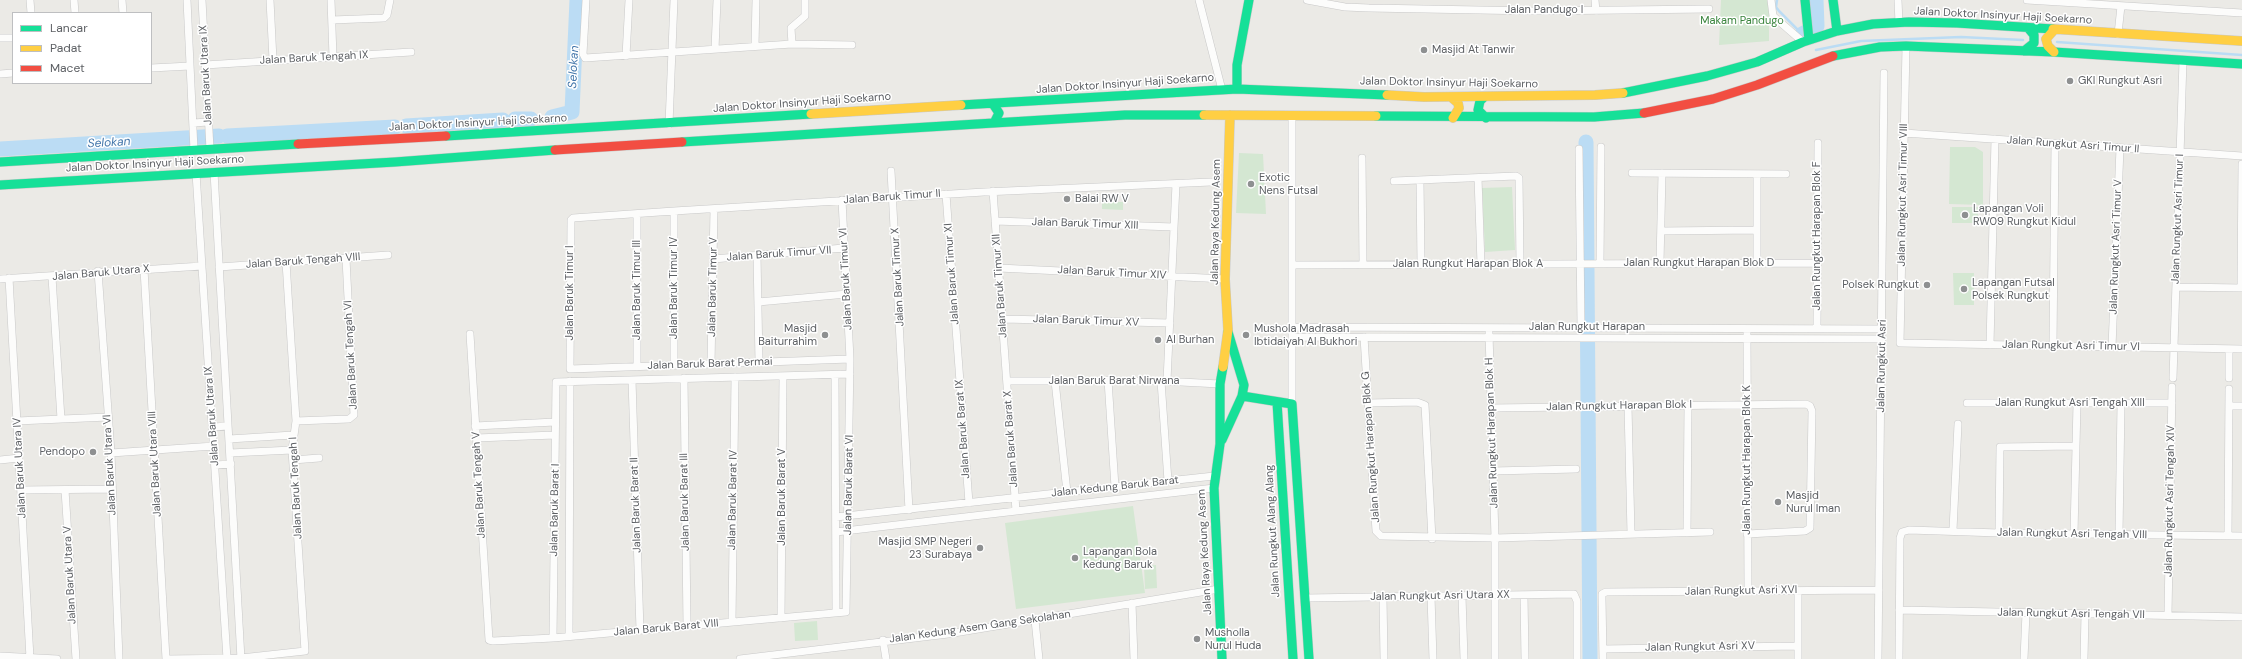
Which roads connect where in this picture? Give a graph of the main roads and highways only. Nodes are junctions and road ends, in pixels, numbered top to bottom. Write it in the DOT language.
graph roads {
  1 [pos="1249,0"];
  2 [pos="1806,0"];
  3 [pos="1833,0"];
  4 [pos="2029,29"];
  5 [pos="2054,30"];
  6 [pos="1837,31"];
  7 [pos="1807,35"];
  8 [pos="2242,41"];
  9 [pos="2024,51"];
  10 [pos="2054,52"];
  11 [pos="2242,64"];
  12 [pos="1237,89"];
  13 [pos="1451,97"];
  14 [pos="1484,97"];
  15 [pos="1023,102"];
  16 [pos="993,104"];
  17 [pos="1230,115"];
  18 [pos="1453,118"];
  19 [pos="1486,118"];
  20 [pos="1025,121"];
  21 [pos="994,123"];
  22 [pos="556,131"];
  23 [pos="581,138"];
  24 [pos="554,150"];
  25 [pos="0,162"];
  26 [pos="0,184"];
  27 [pos="1228,330"];
  28 [pos="1242,396"];
  29 [pos="1277,402"];
  30 [pos="1220,444"];
  31 [pos="1222,659"];
  32 [pos="1293,659"];
  33 [pos="1310,659"];
  1 -- 12 [label="main road"];
  2 -- 7 [label="main road"];
  3 -- 6 [label="main road"];
  4 -- 5 [label="main road, Jalan Doktor Insinyur Haji Soekarno"];
  4 -- 6 [label="main road, Jalan Doktor Insinyur Haji Soekarno"];
  4 -- 9 [label="main road"];
  5 -- 8 [label="main road, Jalan Doktor Insinyur Haji Soekarno"];
  5 -- 10 [label="main road"];
  6 -- 7 [label="main road, Jalan Doktor Insinyur Haji Soekarno"];
  7 -- 14 [label="main road, Jalan Doktor Insinyur Haji Soekarno"];
  9 -- 10 [label="main road, Jalan Doktor Insinyur Haji Soekarno"];
  9 -- 19 [label="main road, Jalan Doktor Insinyur Haji Soekarno"];
  10 -- 11 [label="main road, Jalan Doktor Insinyur Haji Soekarno"];
  12 -- 13 [label="main road, Jalan Doktor Insinyur Haji Soekarno"];
  12 -- 15 [label="main road, Jalan Doktor Insinyur Haji Soekarno"];
  13 -- 14 [label="main road, Jalan Doktor Insinyur Haji Soekarno"];
  13 -- 18 [label="main road"];
  14 -- 19 [label="main road"];
  15 -- 16 [label="main road, Jalan Doktor Insinyur Haji Soekarno"];
  15 -- 20 [label="main road"];
  16 -- 21 [label="main road"];
  16 -- 23 [label="main road, Jalan Doktor Insinyur Haji Soekarno"];
  17 -- 18 [label="main road, Jalan Doktor Insinyur Haji Soekarno"];
  17 -- 20 [label="main road, Jalan Doktor Insinyur Haji Soekarno"];
  17 -- 27 [label="main road, Jalan Raya Kedung Asem"];
  18 -- 19 [label="main road, Jalan Doktor Insinyur Haji Soekarno"];
  20 -- 21 [label="main road, Jalan Doktor Insinyur Haji Soekarno"];
  21 -- 23 [label="main road, Jalan Doktor Insinyur Haji Soekarno"];
  22 -- 23 [label="main road, Jalan Doktor Insinyur Haji Soekarno"];
  22 -- 24 [label="main road"];
  22 -- 25 [label="main road, Jalan Doktor Insinyur Haji Soekarno"];
  23 -- 24 [label="main road, Jalan Doktor Insinyur Haji Soekarno"];
  24 -- 26 [label="main road, Jalan Doktor Insinyur Haji Soekarno"];
  27 -- 28 [label="main road, Jalan Raya Kedung Asem"];
  27 -- 30 [label="main road, Jalan Raya Kedung Asem"];
  28 -- 29 [label="main road"];
  28 -- 30 [label="main road, Jalan Raya Kedung Asem"];
  29 -- 32 [label="main road, Jalan Rungkut Alang Alang"];
  29 -- 33 [label="main road"];
  30 -- 31 [label="main road, Jalan Raya Kedung Asem"];
}
